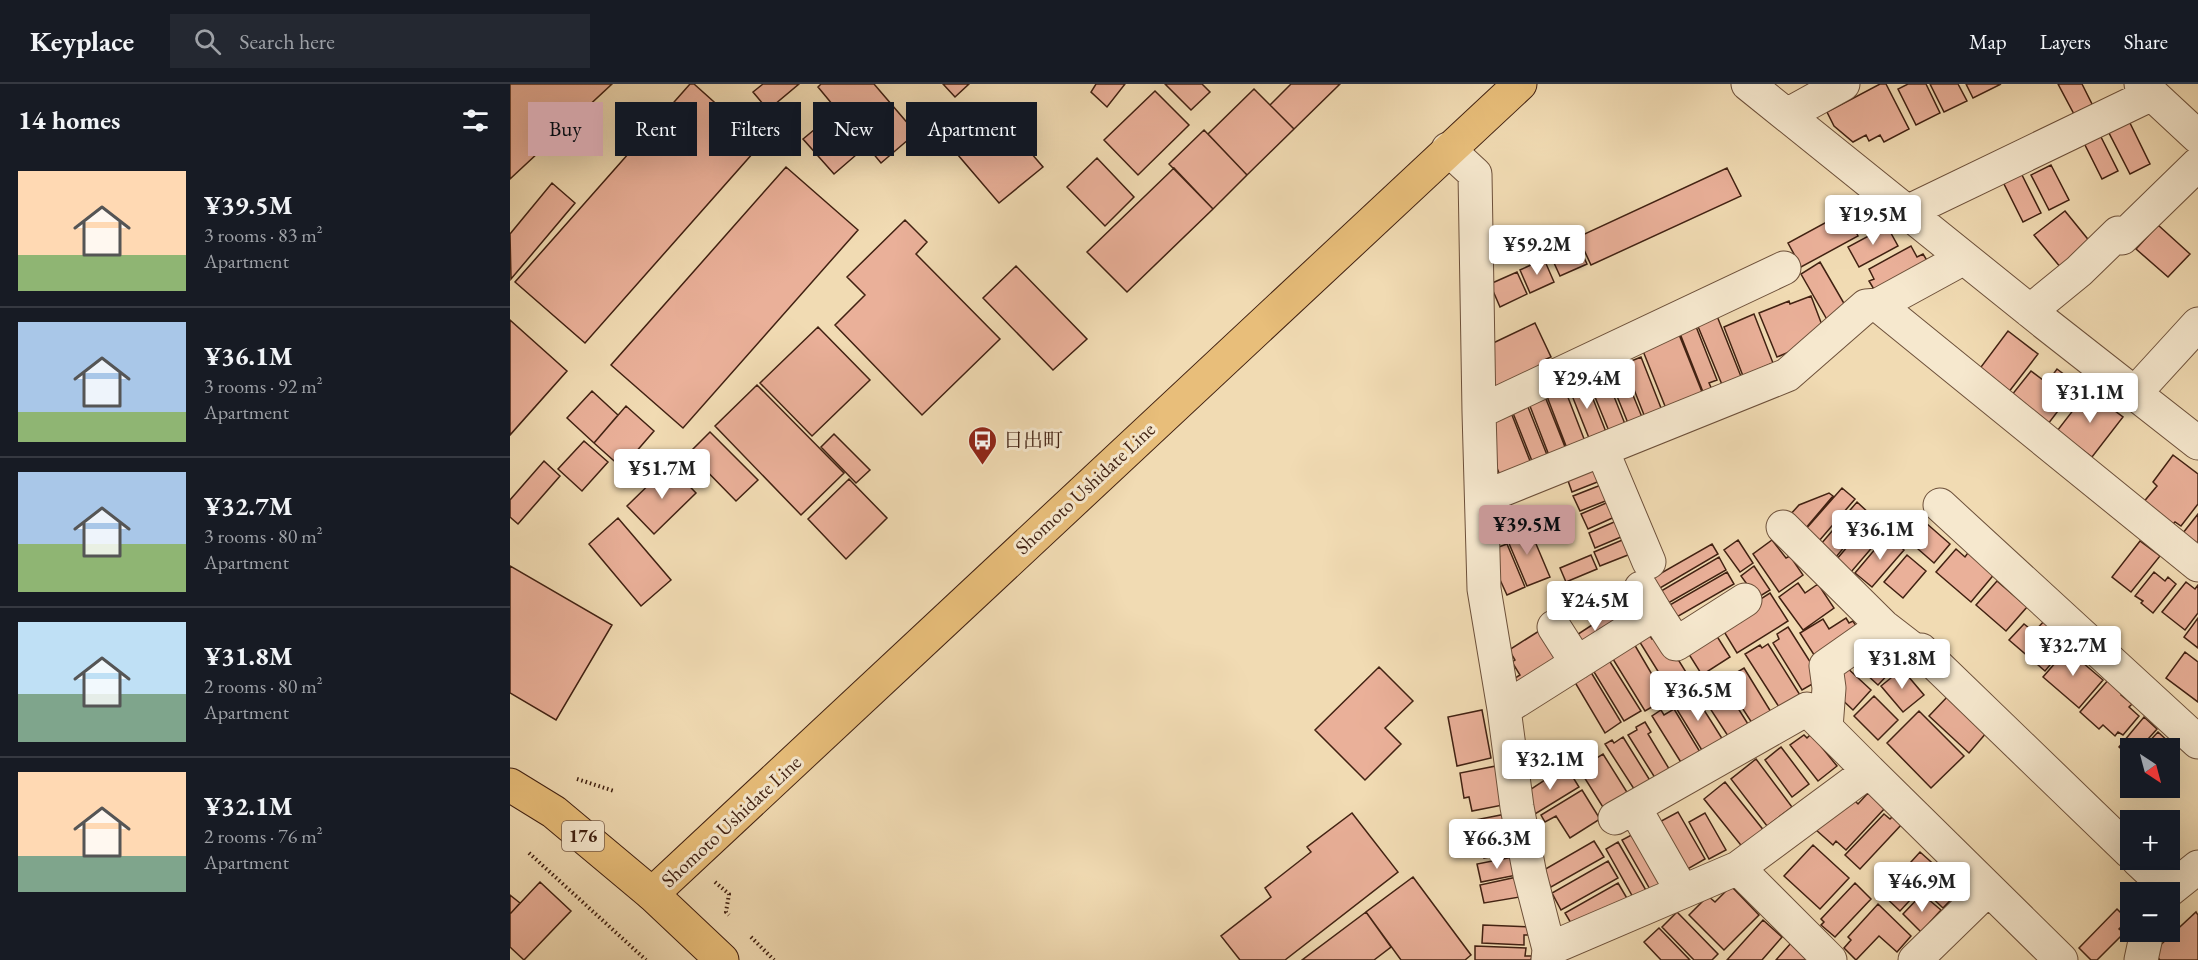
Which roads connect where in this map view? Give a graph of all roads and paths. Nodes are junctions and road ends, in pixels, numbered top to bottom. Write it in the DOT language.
graph roads {
  1 [pos="1520,84"];
  2 [pos="1749,84"];
  3 [pos="1843,84"];
  4 [pos="2146,89"];
  5 [pos="1787,115"];
  6 [pos="2198,137"];
  7 [pos="1448,149"];
  8 [pos="2198,164"];
  9 [pos="1907,212"];
  10 [pos="1964,258"];
  11 [pos="1784,268"];
  12 [pos="1878,305"];
  13 [pos="2030,311"];
  14 [pos="2198,324"];
  15 [pos="2134,394"];
  16 [pos="1479,412"];
  17 [pos="2198,443"];
  18 [pos="1602,450"];
  19 [pos="1482,498"];
  20 [pos="1940,505"];
  21 [pos="1783,527"];
  22 [pos="2198,565"];
  23 [pos="1649,588"];
  24 [pos="1745,600"];
  25 [pos="1883,626"];
  26 [pos="1554,627"];
  27 [pos="1577,663"];
  28 [pos="1504,709"];
  29 [pos="1826,728"];
  30 [pos="2198,742"];
  31 [pos="1869,771"];
  32 [pos="577,779"];
  33 [pos="510,785"];
  34 [pos="614,791"];
  35 [pos="2120,842"];
  36 [pos="530,853"];
  37 [pos="2198,867"];
  38 [pos="1738,868"];
  39 [pos="2148,870"];
  40 [pos="712,880"];
  41 [pos="2159,882"];
  42 [pos="2179,882"];
  43 [pos="1988,889"];
  44 [pos="1682,891"];
  45 [pos="652,894"];
  46 [pos="733,919"];
  47 [pos="747,933"];
  48 [pos="2145,942"];
  49 [pos="1549,954"];
  50 [pos="646,960"];
  51 [pos="722,960"];
  52 [pos="774,960"];
  53 [pos="1830,960"];
  54 [pos="1915,960"];
  55 [pos="2061,960"];
  56 [pos="2141,960"];
  1 -- 7 [label="main road, Shomoto Ushidate Line"];
  2 -- 5 [label="street"];
  3 -- 5 [label="street"];
  4 -- 6 [label="street"];
  4 -- 9 [label="street"];
  5 -- 9 [label="street"];
  7 -- 16 [label="street"];
  7 -- 45 [label="main road, Shomoto Ushidate Line"];
  8 -- 13 [label="street"];
  9 -- 10 [label="street"];
  10 -- 12 [label="street"];
  10 -- 13 [label="street"];
  11 -- 16 [label="street"];
  12 -- 18 [label="street"];
  12 -- 22 [label="street"];
  13 -- 15 [label="street"];
  14 -- 15 [label="street"];
  15 -- 17 [label="street"];
  16 -- 19 [label="street"];
  18 -- 19 [label="street"];
  18 -- 23 [label="street"];
  19 -- 28 [label="street"];
  20 -- 30 [label="street"];
  21 -- 25 [label="street"];
  23 -- 24 [label="street"];
  23 -- 27 [label="street"];
  25 -- 29 [label="street"];
  25 -- 35 [label="street"];
  26 -- 27 [label="street"];
  27 -- 28 [label="street"];
  28 -- 49 [label="street"];
  29 -- 31 [label="street"];
  29 -- 44 [label="street"];
  31 -- 38 [label="street"];
  31 -- 43 [label="street"];
  32 -- 34 [label="path"];
  33 -- 45 [label="main road, 176"];
  36 -- 50 [label="path"];
  37 -- 42 [label="street"];
  38 -- 44 [label="street"];
  38 -- 53 [label="street"];
  39 -- 41 [label="street"];
  40 -- 46 [label="path"];
  43 -- 54 [label="street"];
  43 -- 55 [label="street"];
  44 -- 49 [label="street"];
  45 -- 51 [label="main road, 176"];
  47 -- 52 [label="path"];
  48 -- 56 [label="street"];
}
